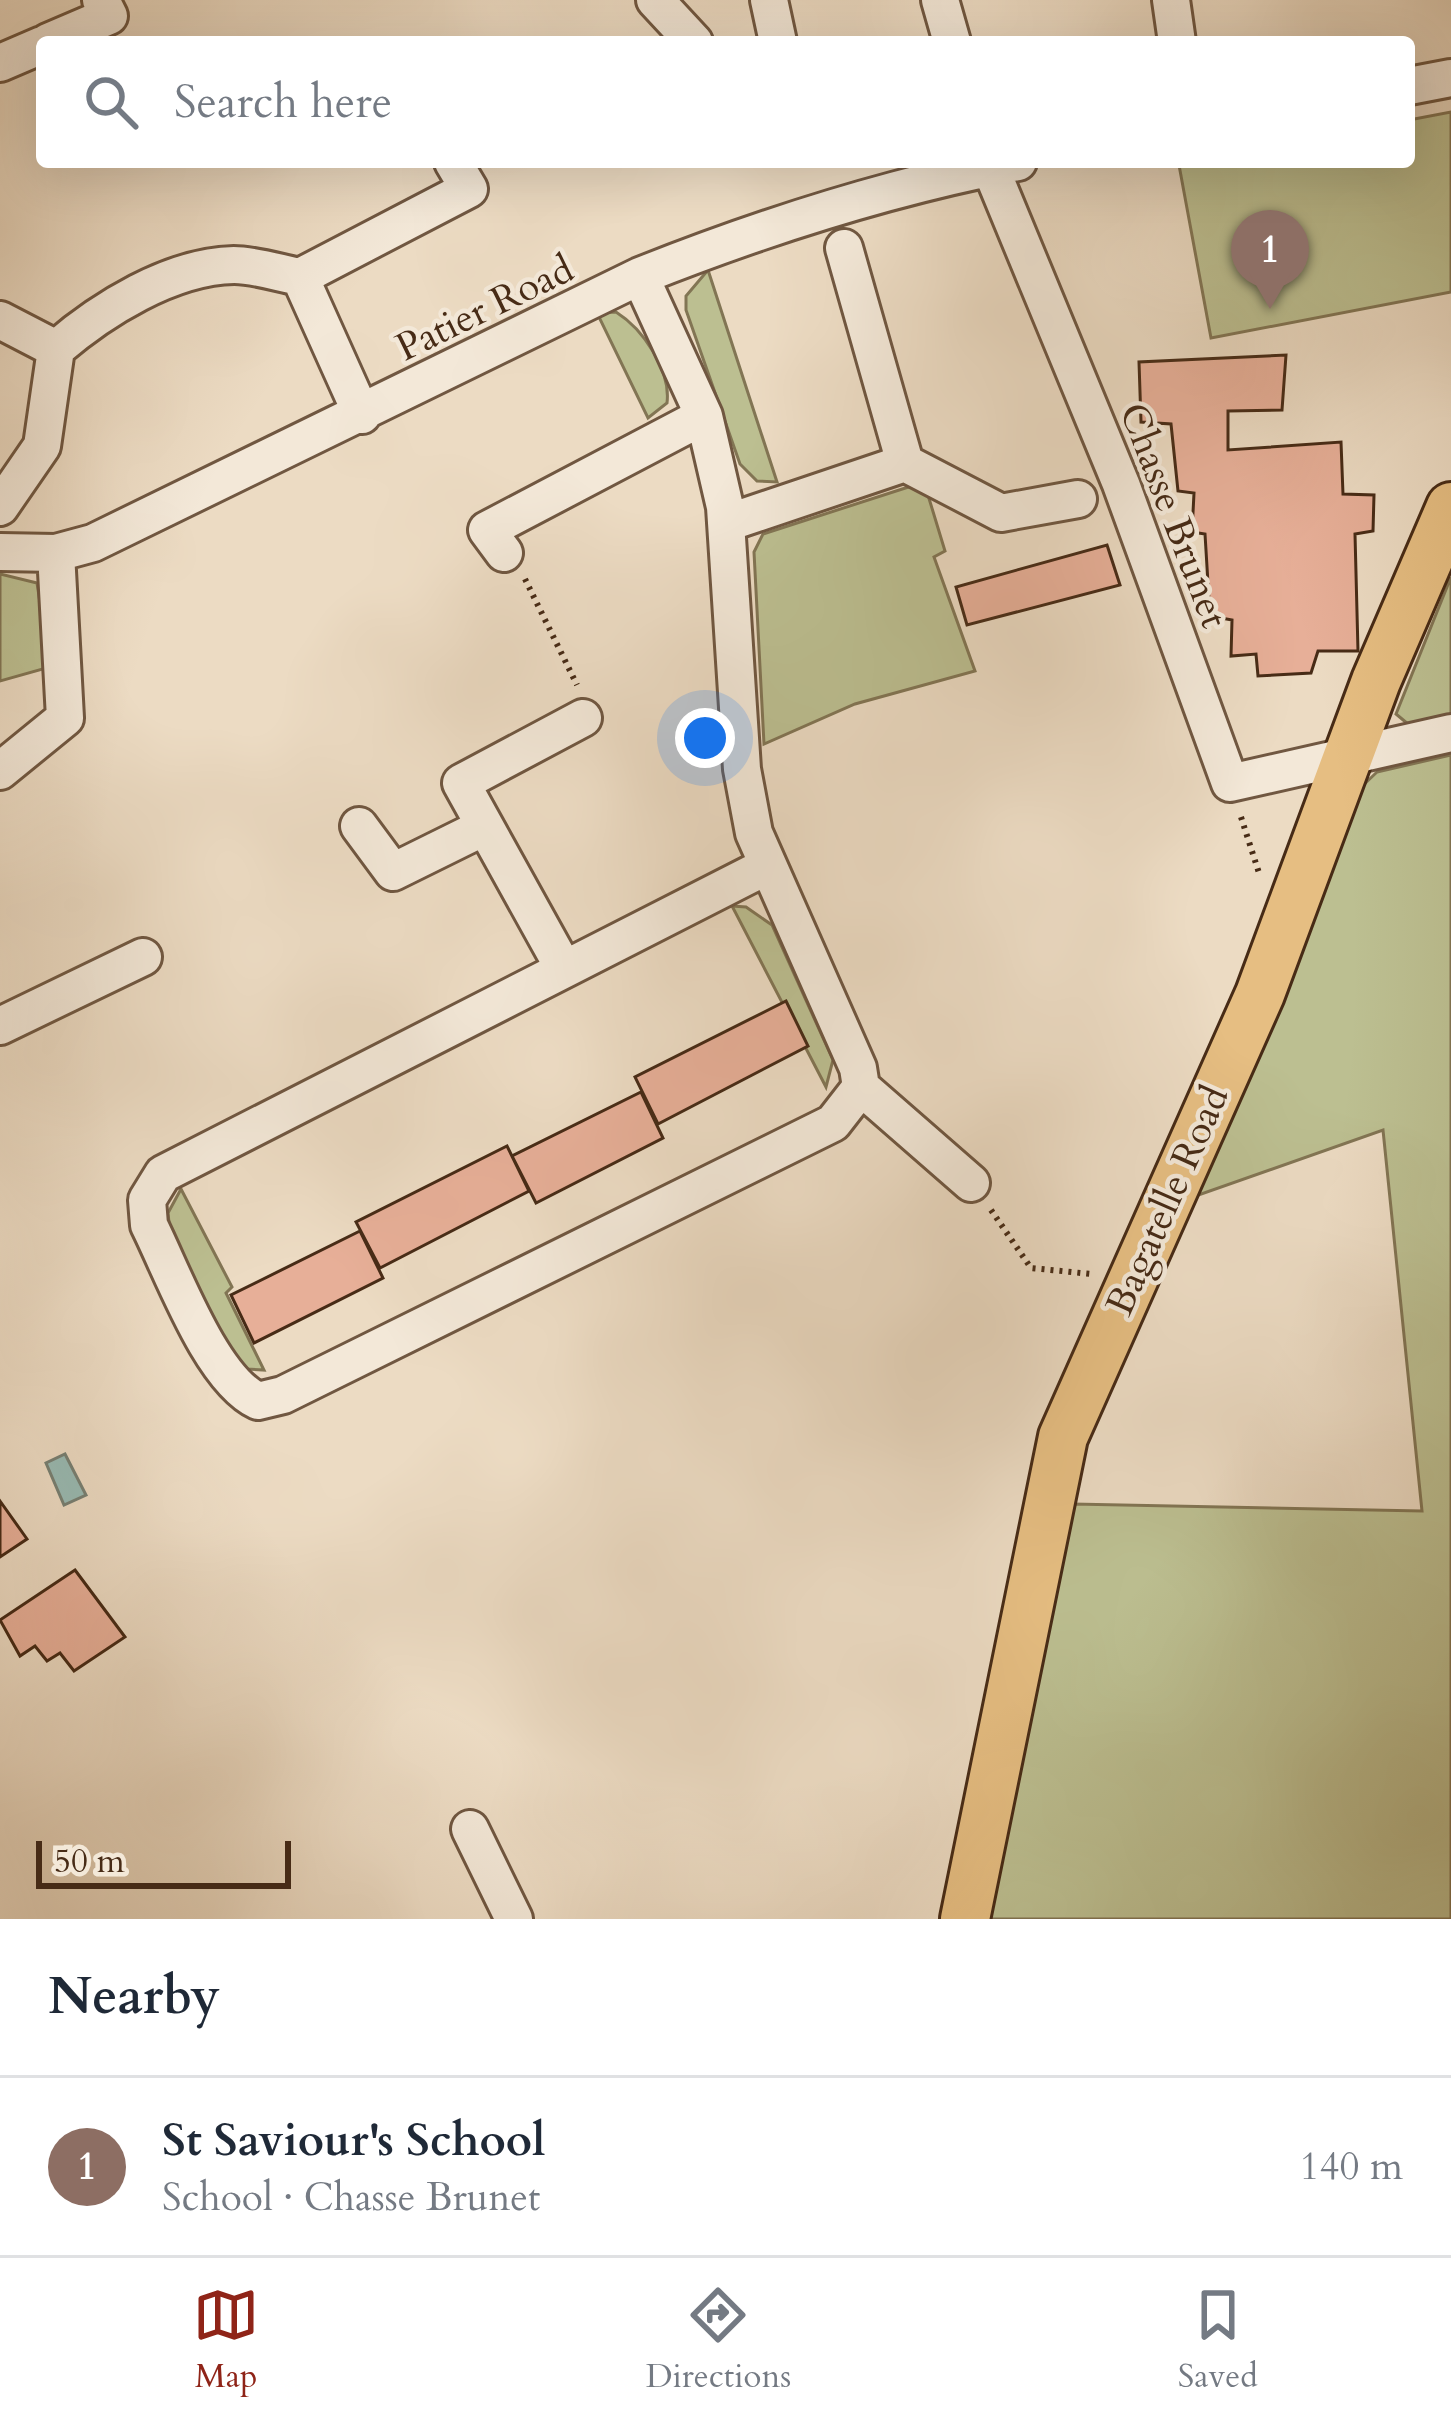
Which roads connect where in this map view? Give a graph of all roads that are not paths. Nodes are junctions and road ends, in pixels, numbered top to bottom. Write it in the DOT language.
graph roads {
  1 [pos="101,0"];
  2 [pos="655,0"];
  3 [pos="769,0"];
  4 [pos="940,0"];
  5 [pos="1171,0"];
  6 [pos="62,36"];
  7 [pos="688,36"];
  8 [pos="777,36"];
  9 [pos="950,36"];
  10 [pos="1176,36"];
  11 [pos="36,47"];
  12 [pos="0,63"];
  13 [pos="1451,78"];
  14 [pos="1415,85"];
  15 [pos="456,168"];
  16 [pos="982,168"];
  17 [pos="1000,168"];
  18 [pos="844,248"];
  19 [pos="300,277"];
  20 [pos="640,277"];
  21 [pos="0,320"];
  22 [pos="56,349"];
  23 [pos="362,415"];
  24 [pos="704,416"];
  25 [pos="905,463"];
  26 [pos="1078,499"];
  27 [pos="0,507"];
  28 [pos="1451,507"];
  29 [pos="727,523"];
  30 [pos="0,552"];
  31 [pos="56,553"];
  32 [pos="504,554"];
  33 [pos="583,718"];
  34 [pos="1451,733"];
  35 [pos="1352,754"];
  36 [pos="0,772"];
  37 [pos="359,826"];
  38 [pos="484,827"];
  39 [pos="767,866"];
  40 [pos="143,957"];
  41 [pos="562,967"];
  42 [pos="0,1026"];
  43 [pos="861,1087"];
  44 [pos="971,1183"];
  45 [pos="470,1829"];
  46 [pos="514,1919"];
  47 [pos="965,1919"];
  1 -- 6 [label="street"];
  2 -- 7 [label="street"];
  3 -- 8 [label="street"];
  4 -- 9 [label="street"];
  5 -- 10 [label="street"];
  11 -- 12 [label="street"];
  13 -- 14 [label="street"];
  15 -- 19 [label="street"];
  16 -- 20 [label="street, Patier Road"];
  17 -- 35 [label="street, Chasse Brunet"];
  18 -- 25 [label="street"];
  19 -- 22 [label="street"];
  19 -- 23 [label="street"];
  20 -- 23 [label="street, Patier Road"];
  20 -- 24 [label="street"];
  21 -- 22 [label="street"];
  22 -- 27 [label="street"];
  23 -- 31 [label="street, Patier Road"];
  24 -- 29 [label="street"];
  24 -- 32 [label="street"];
  25 -- 26 [label="street"];
  25 -- 29 [label="street"];
  28 -- 35 [label="main road, Bagatelle Road"];
  29 -- 39 [label="street"];
  30 -- 31 [label="street, Patier Road"];
  31 -- 36 [label="street"];
  33 -- 38 [label="street"];
  34 -- 35 [label="street"];
  35 -- 47 [label="main road, Bagatelle Road"];
  37 -- 38 [label="street"];
  38 -- 41 [label="street"];
  39 -- 41 [label="street"];
  39 -- 43 [label="street"];
  40 -- 42 [label="street"];
  41 -- 43 [label="street"];
  43 -- 44 [label="street"];
  45 -- 46 [label="street"];
}
